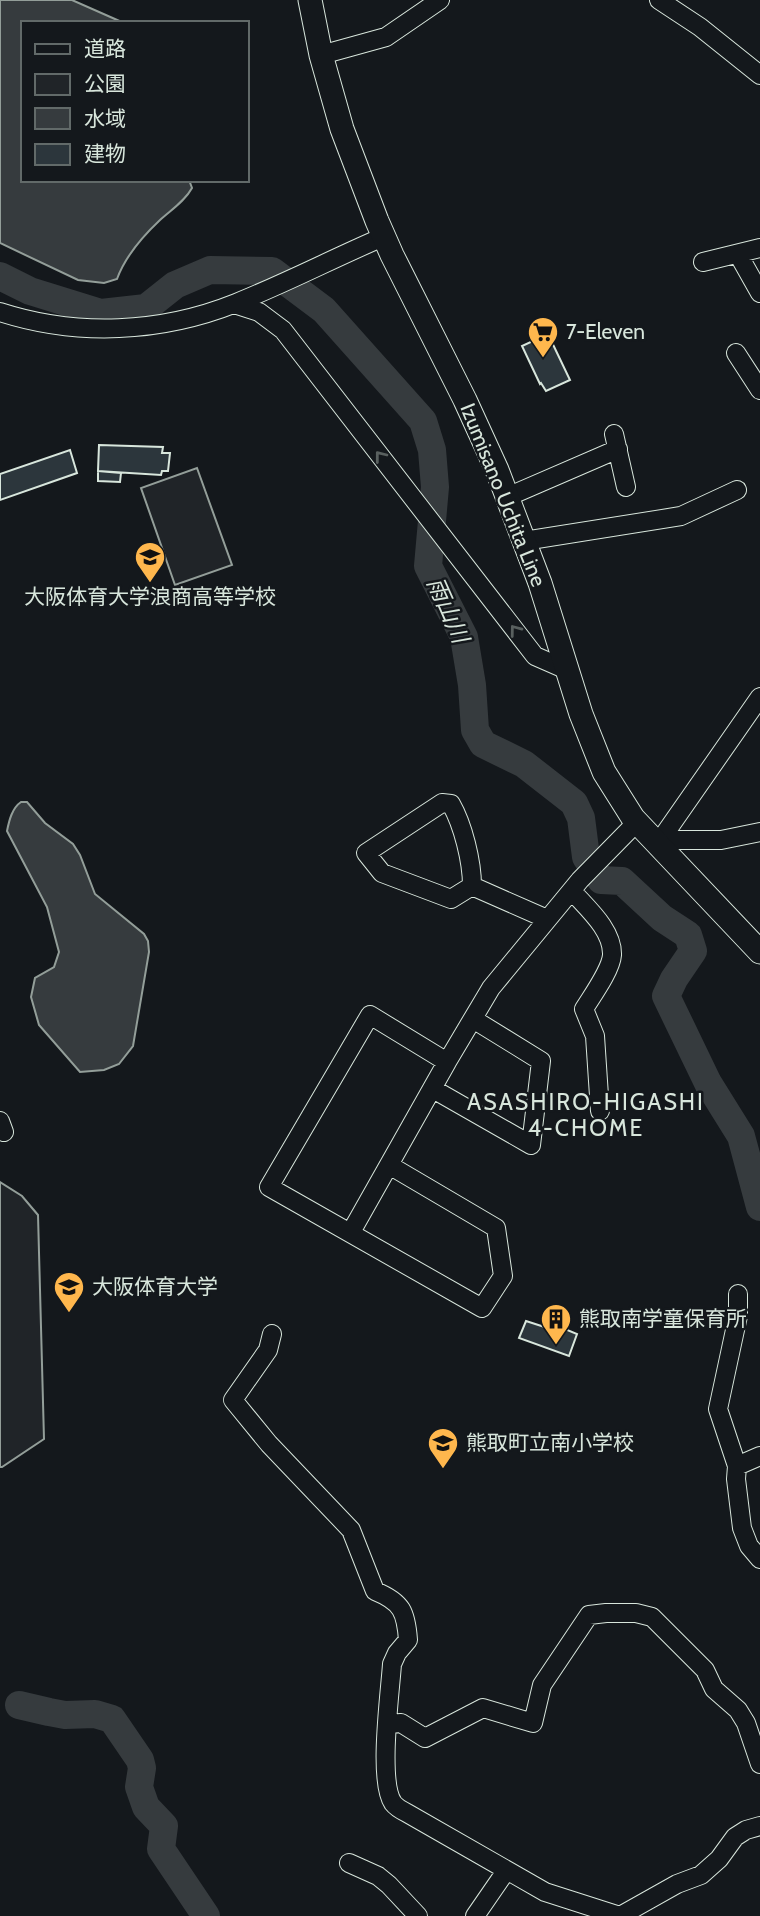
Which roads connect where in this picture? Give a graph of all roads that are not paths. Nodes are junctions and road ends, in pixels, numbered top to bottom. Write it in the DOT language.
graph roads {
  1 [pos="310,0"];
  2 [pos="440,0"];
  3 [pos="659,0"];
  4 [pos="321,55"];
  5 [pos="760,75"];
  6 [pos="383,237"];
  7 [pos="760,248"];
  8 [pos="738,254"];
  9 [pos="703,262"];
  10 [pos="760,293"];
  11 [pos="234,304"];
  12 [pos="0,312"];
  13 [pos="736,353"];
  14 [pos="760,390"];
  15 [pos="626,487"];
  16 [pos="737,490"];
  17 [pos="507,497"];
  18 [pos="524,541"];
  19 [pos="567,670"];
  20 [pos="760,697"];
  21 [pos="741,723"];
  22 [pos="760,730"];
  23 [pos="636,822"];
  24 [pos="760,832"];
  25 [pos="656,842"];
  26 [pos="472,886"];
  27 [pos="576,886"];
  28 [pos="547,919"];
  29 [pos="760,952"];
  30 [pos="473,1019"];
  31 [pos="447,1062"];
  32 [pos="433,1089"];
  33 [pos="600,1111"];
  34 [pos="389,1166"];
  35 [pos="352,1232"];
  36 [pos="738,1294"];
  37 [pos="272,1334"];
  38 [pos="760,1455"];
  39 [pos="737,1466"];
  40 [pos="760,1559"];
  41 [pos="388,1724"];
  42 [pos="760,1764"];
  43 [pos="760,1825"];
  44 [pos="349,1863"];
  45 [pos="506,1871"];
  46 [pos="418,1916"];
  47 [pos="475,1916"];
  48 [pos="620,1916"];
  1 -- 4 [label="main road, Izumisano Uchita Line"];
  2 -- 4 [label="street"];
  3 -- 5 [label="street"];
  4 -- 6 [label="main road, Izumisano Uchita Line"];
  6 -- 11 [label="street"];
  6 -- 17 [label="main road, Izumisano Uchita Line"];
  7 -- 8 [label="street"];
  8 -- 9 [label="street"];
  8 -- 10 [label="street"];
  11 -- 12 [label="street"];
  19 -- 11 [label="street, one-way"];
  13 -- 14 [label="street"];
  15 -- 17 [label="street"];
  16 -- 18 [label="street"];
  17 -- 18 [label="main road, Izumisano Uchita Line"];
  18 -- 19 [label="main road, Izumisano Uchita Line"];
  19 -- 23 [label="main road, Izumisano Uchita Line"];
  20 -- 21 [label="street"];
  21 -- 22 [label="street"];
  21 -- 25 [label="street"];
  23 -- 25 [label="main road, Izumisano Uchita Line"];
  23 -- 27 [label="street"];
  24 -- 25 [label="street"];
  25 -- 29 [label="main road, Izumisano Uchita Line"];
  26 -- 26 [label="street"];
  26 -- 28 [label="street"];
  27 -- 28 [label="street"];
  27 -- 33 [label="street"];
  28 -- 30 [label="street"];
  30 -- 31 [label="street"];
  30 -- 32 [label="street"];
  31 -- 32 [label="street"];
  31 -- 35 [label="street"];
  32 -- 34 [label="street"];
  34 -- 35 [label="street"];
  34 -- 35 [label="street"];
  36 -- 39 [label="street"];
  37 -- 41 [label="street"];
  38 -- 39 [label="street"];
  39 -- 40 [label="street"];
  41 -- 42 [label="street"];
  41 -- 45 [label="street"];
  43 -- 48 [label="street"];
  44 -- 46 [label="street"];
  45 -- 47 [label="street"];
  45 -- 48 [label="street"];
}
